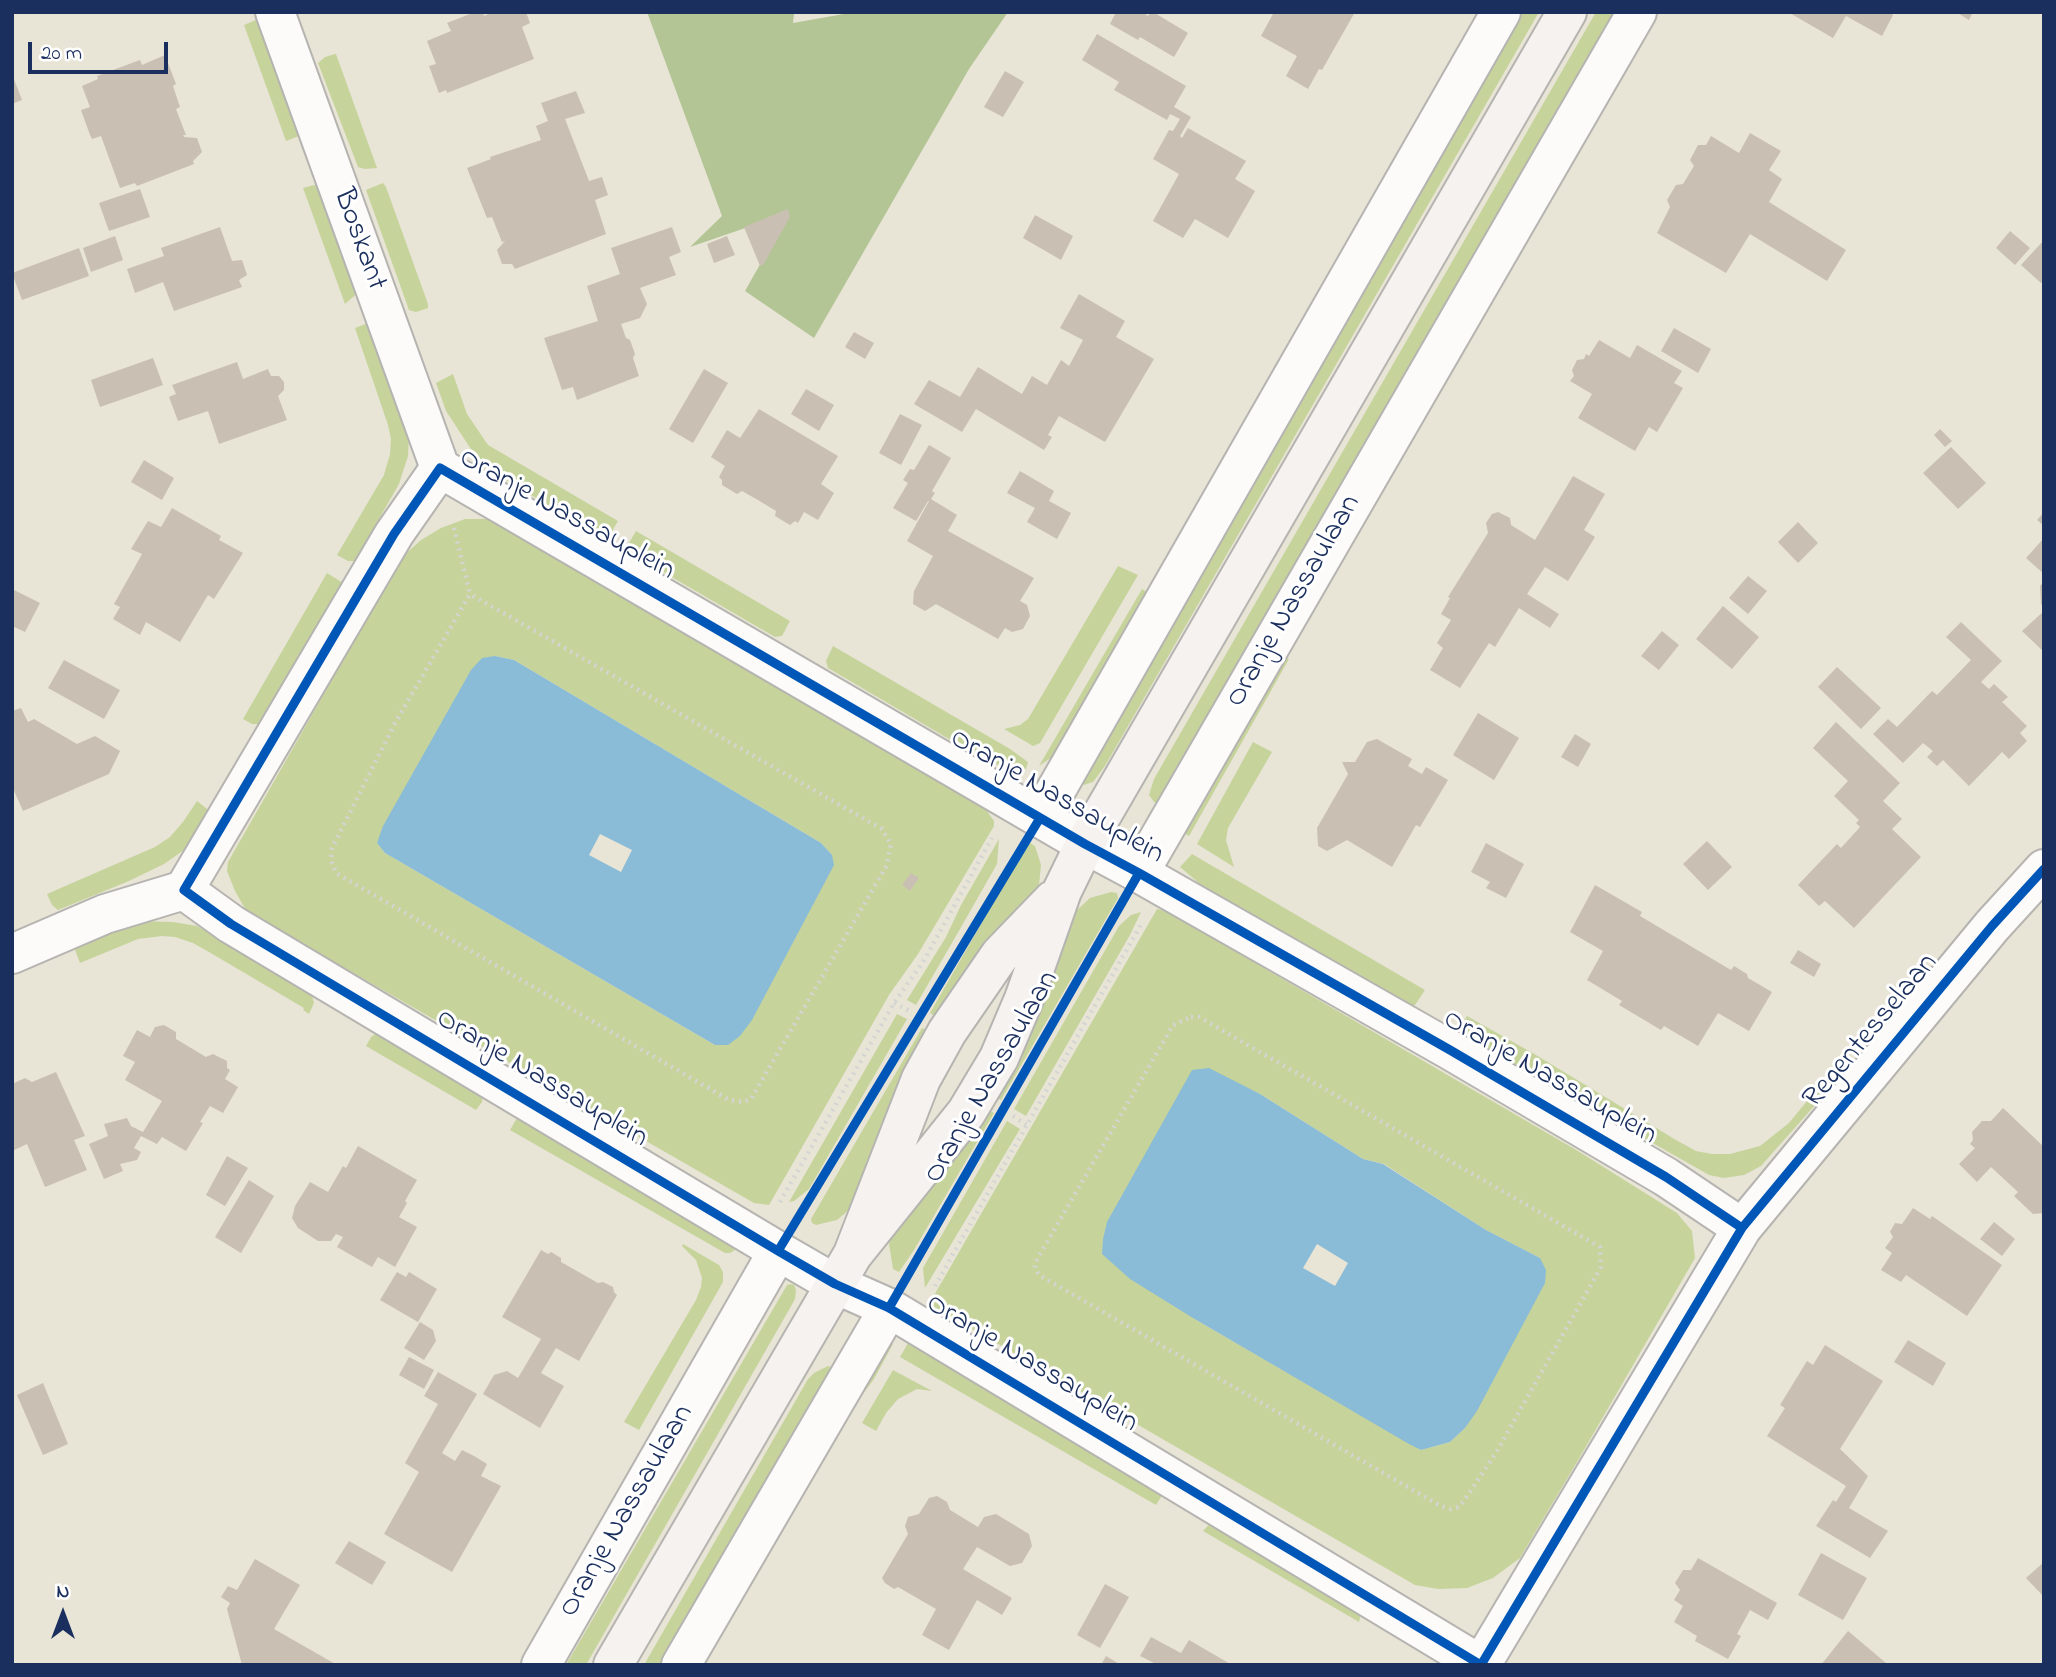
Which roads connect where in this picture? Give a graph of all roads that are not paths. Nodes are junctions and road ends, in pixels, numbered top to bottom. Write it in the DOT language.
graph roads {
  1 [pos="275,12"];
  2 [pos="1501,12"];
  3 [pos="1567,12"];
  4 [pos="1637,12"];
  5 [pos="440,468"];
  6 [pos="1026,810"];
  7 [pos="1085,844"];
  8 [pos="2044,869"];
  9 [pos="1150,880"];
  10 [pos="184,890"];
  11 [pos="1062,891"];
  12 [pos="12,954"];
  13 [pos="1742,1228"];
  14 [pos="769,1245"];
  15 [pos="844,1269"];
  16 [pos="901,1316"];
  17 [pos="541,1665"];
  18 [pos="613,1665"];
  19 [pos="681,1665"];
  1 -- 5 [label="street, Boskant"];
  2 -- 6 [label="street"];
  3 -- 7 [label="street, Oranje Nassaulaan"];
  4 -- 9 [label="street, Oranje Nassaulaan"];
  5 -- 6 [label="street, Oranje Nassauplein"];
  5 -- 10 [label="street, Oranje Nassauplein"];
  6 -- 7 [label="street, Oranje Nassauplein"];
  7 -- 9 [label="street, Oranje Nassauplein"];
  7 -- 11 [label="street, Oranje Nassaulaan"];
  8 -- 13 [label="street, Regentesselaan"];
  9 -- 13 [label="street, Oranje Nassauplein"];
  10 -- 12 [label="street"];
  10 -- 14 [label="street, Oranje Nassauplein"];
  11 -- 15 [label="street, Oranje Nassaulaan"];
  11 -- 15 [label="street, Oranje Nassaulaan"];
  13 -- 16 [label="street, Oranje Nassauplein"];
  14 -- 15 [label="street, Oranje Nassauplein"];
  14 -- 17 [label="street, Oranje Nassaulaan"];
  15 -- 16 [label="street, Oranje Nassauplein"];
  15 -- 18 [label="street, Oranje Nassaulaan"];
  16 -- 19 [label="street"];
}
